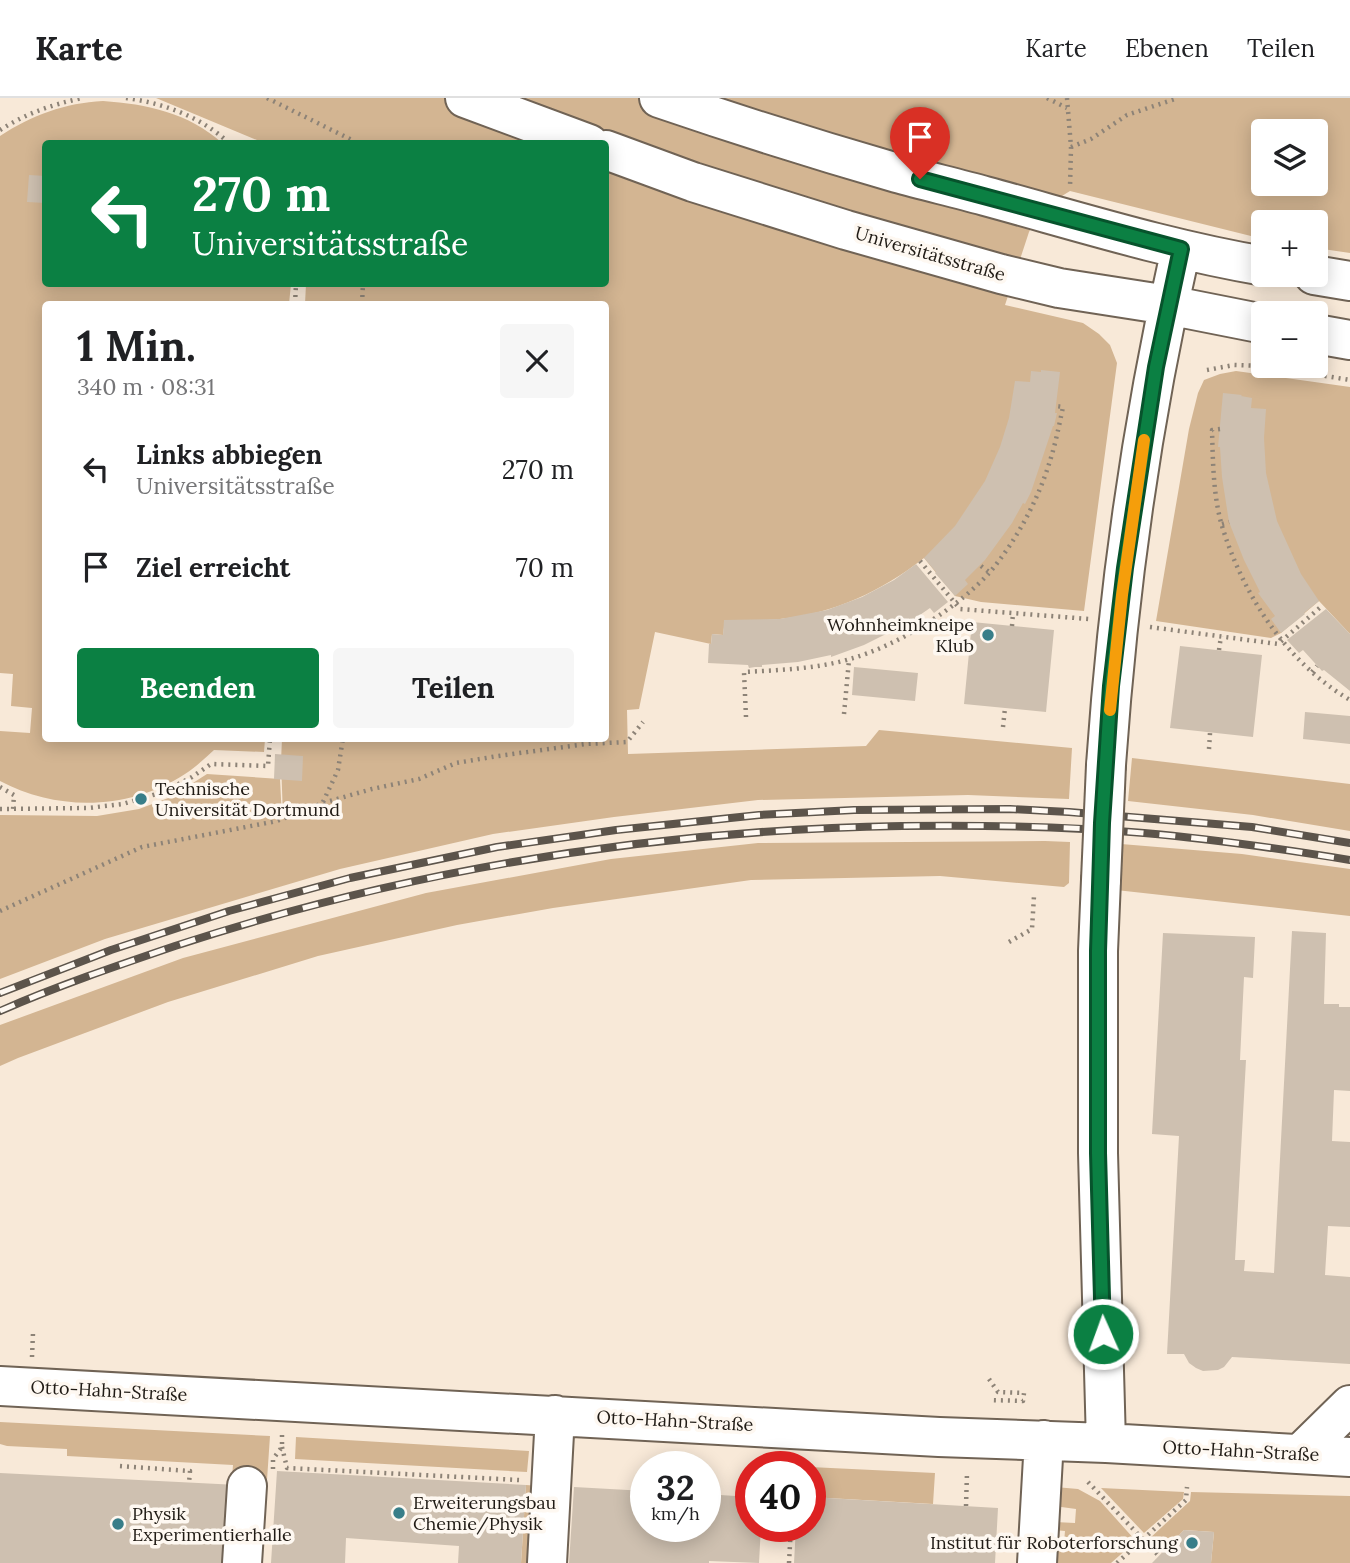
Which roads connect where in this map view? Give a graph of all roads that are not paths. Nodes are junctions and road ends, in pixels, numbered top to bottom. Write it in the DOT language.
graph roads {
  1 [pos="465,98"];
  2 [pos="659,98"];
  3 [pos="578,140"];
  4 [pos="609,151"];
  5 [pos="1181,249"];
  6 [pos="1251,263"];
  7 [pos="1328,277"];
  8 [pos="1350,281"];
  9 [pos="1168,305"];
  10 [pos="1251,321"];
  11 [pos="1328,336"];
  12 [pos="1350,340"];
  13 [pos="0,1386"];
  14 [pos="1350,1405"];
  15 [pos="555,1415"];
  16 [pos="1044,1440"];
  17 [pos="1106,1443"];
  18 [pos="1300,1454"];
  19 [pos="1350,1457"];
  20 [pos="260,1472"];
  21 [pos="242,1563"];
  22 [pos="547,1563"];
  23 [pos="1037,1563"];
  1 -- 3 [label="street"];
  2 -- 5 [label="street"];
  4 -- 9 [label="street, Universitätsstraße"];
  5 -- 6 [label="street"];
  5 -- 9 [label="street"];
  7 -- 8 [label="street"];
  9 -- 10 [label="street, Universitätsstraße"];
  9 -- 17 [label="street, bridge"];
  11 -- 12 [label="street"];
  13 -- 15 [label="street, Otto-Hahn-Straße"];
  14 -- 18 [label="street"];
  15 -- 16 [label="street, Otto-Hahn-Straße"];
  15 -- 22 [label="street"];
  16 -- 17 [label="street, Otto-Hahn-Straße"];
  16 -- 23 [label="street"];
  17 -- 18 [label="street, Otto-Hahn-Straße"];
  18 -- 19 [label="street, Otto-Hahn-Straße"];
  20 -- 21 [label="street"];
}
